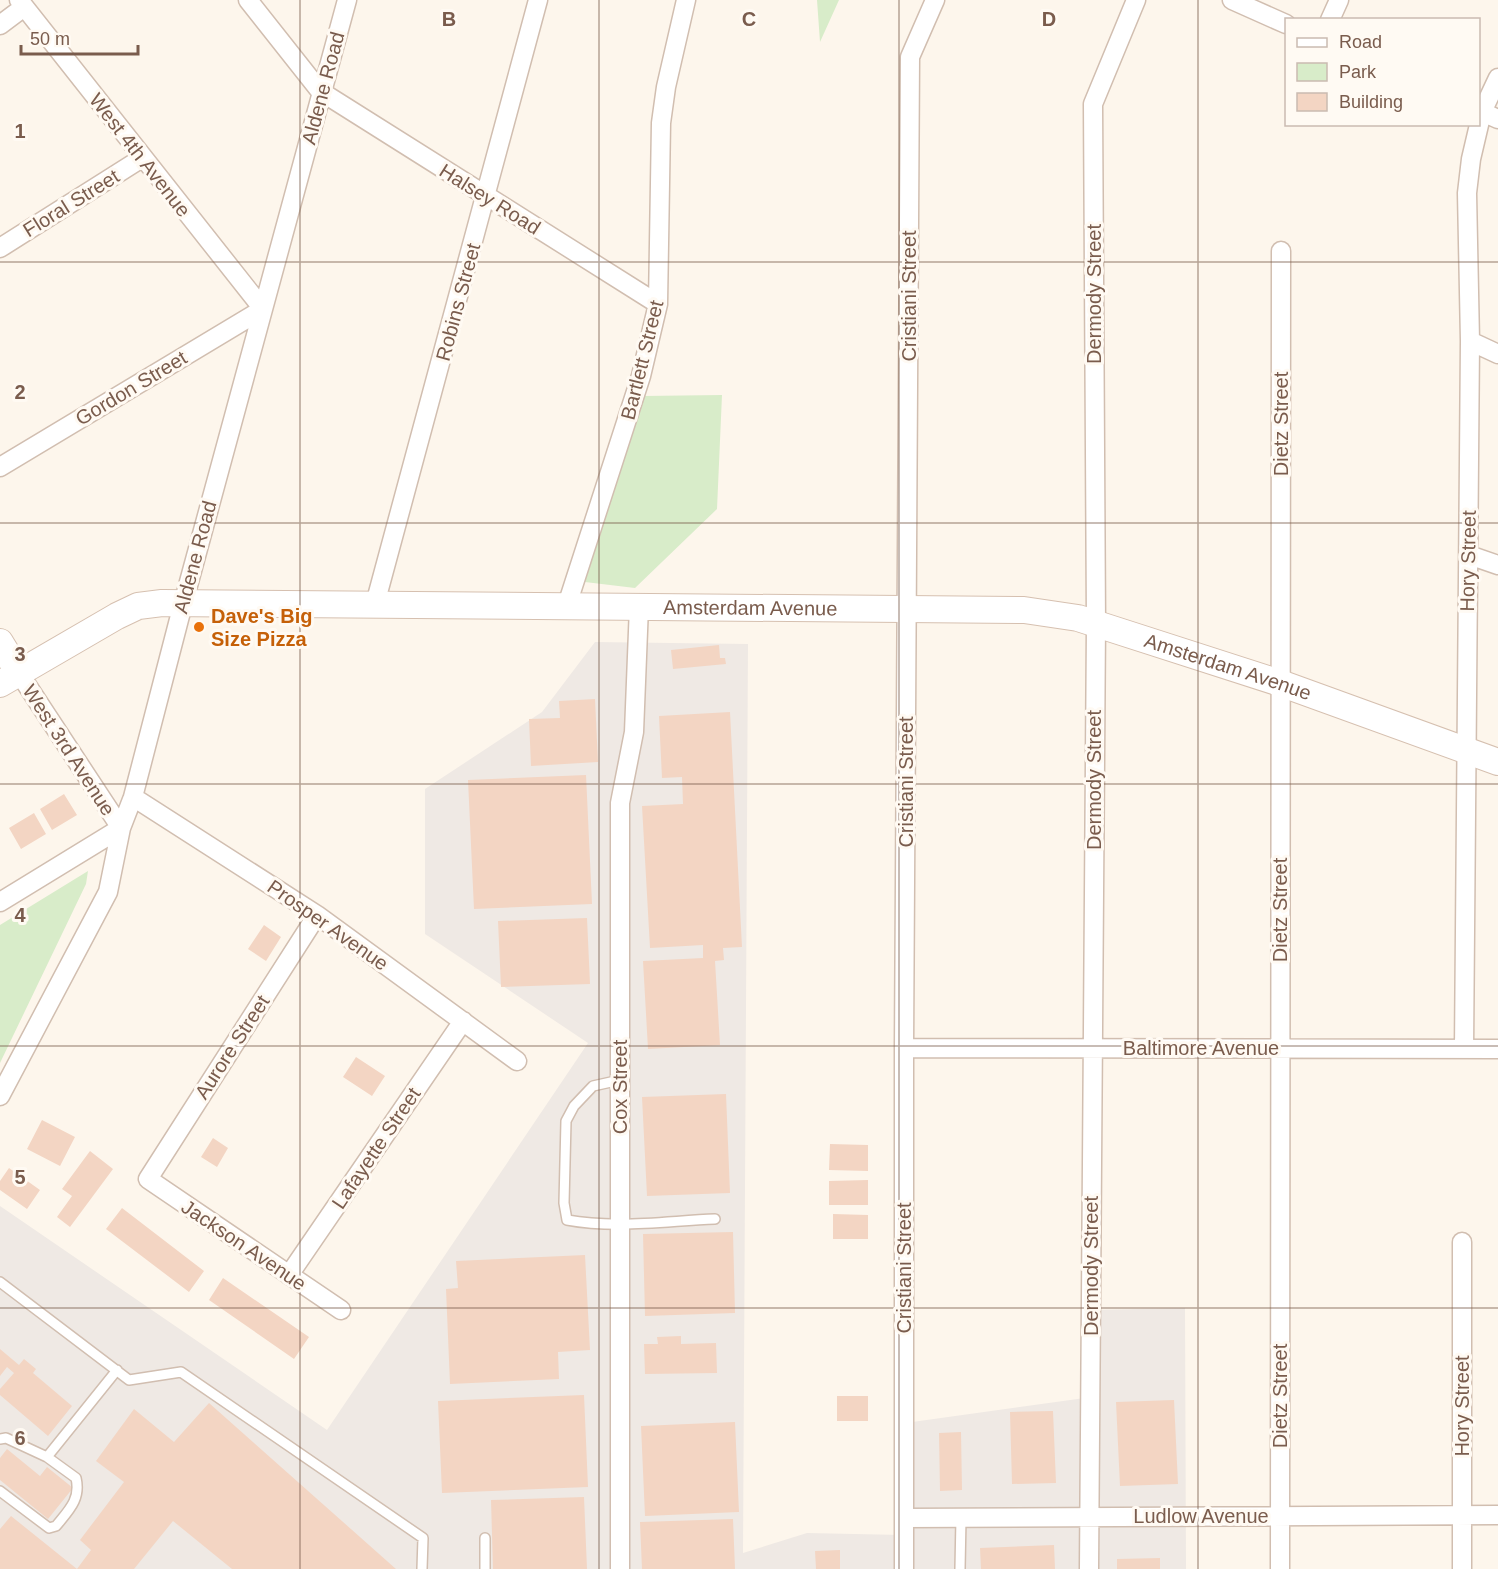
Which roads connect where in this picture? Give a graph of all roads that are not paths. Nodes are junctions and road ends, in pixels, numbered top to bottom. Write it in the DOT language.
graph roads {
  1 [pos="248,0"];
  2 [pos="347,0"];
  3 [pos="538,0"];
  4 [pos="686,0"];
  5 [pos="934,0"];
  6 [pos="1137,0"];
  7 [pos="1232,0"];
  8 [pos="1339,0"];
  9 [pos="21,3"];
  10 [pos="1331,18"];
  11 [pos="1285,23"];
  12 [pos="0,25"];
  13 [pos="1498,78"];
  14 [pos="322,93"];
  15 [pos="1486,113"];
  16 [pos="142,158"];
  17 [pos="487,196"];
  18 [pos="0,248"];
  19 [pos="1281,251"];
  20 [pos="658,304"];
  21 [pos="263,309"];
  22 [pos="1470,341"];
  23 [pos="1498,354"];
  24 [pos="0,467"];
  25 [pos="1469,555"];
  26 [pos="1498,565"];
  27 [pos="183,604"];
  28 [pos="375,604"];
  29 [pos="567,605"];
  30 [pos="639,606"];
  31 [pos="907,609"];
  32 [pos="1096,624"];
  33 [pos="0,642"];
  34 [pos="9,679"];
  35 [pos="1281,683"];
  36 [pos="1465,750"];
  37 [pos="1498,762"];
  38 [pos="133,797"];
  39 [pos="120,828"];
  40 [pos="0,902"];
  41 [pos="317,915"];
  42 [pos="463,1021"];
  43 [pos="904,1048"];
  44 [pos="1092,1048"];
  45 [pos="1280,1048"];
  46 [pos="1464,1049"];
  47 [pos="1498,1049"];
  48 [pos="517,1061"];
  49 [pos="620,1080"];
  50 [pos="0,1096"];
  51 [pos="148,1179"];
  52 [pos="715,1219"];
  53 [pos="620,1225"];
  54 [pos="1462,1242"];
  55 [pos="289,1275"];
  56 [pos="0,1282"];
  57 [pos="341,1310"];
  58 [pos="117,1370"];
  59 [pos="0,1438"];
  60 [pos="47,1457"];
  61 [pos="0,1491"];
  62 [pos="1462,1515"];
  63 [pos="1498,1515"];
  64 [pos="1280,1516"];
  65 [pos="1089,1517"];
  66 [pos="905,1518"];
  67 [pos="961,1518"];
  68 [pos="485,1539"];
  69 [pos="422,1569"];
  70 [pos="485,1569"];
  71 [pos="621,1569"];
  72 [pos="904,1569"];
  73 [pos="960,1569"];
  74 [pos="1089,1569"];
  75 [pos="1280,1569"];
  76 [pos="1462,1569"];
  1 -- 14 [label="street, Halsey Road"];
  2 -- 14 [label="street, Aldene Road"];
  3 -- 17 [label="street, Robins Street"];
  4 -- 20 [label="street, Bartlett Street"];
  5 -- 31 [label="street, Cristiani Street"];
  6 -- 32 [label="street, Dermody Street"];
  7 -- 11 [label="street"];
  8 -- 10 [label="street"];
  9 -- 12 [label="street"];
  9 -- 16 [label="street, West 4th Avenue"];
  13 -- 15 [label="street, Hory Street"];
  14 -- 17 [label="street, Halsey Road"];
  14 -- 21 [label="street, Aldene Road"];
  15 -- 22 [label="street, Hory Street"];
  16 -- 18 [label="street, Floral Street"];
  16 -- 21 [label="street, West 4th Avenue"];
  17 -- 20 [label="street, Halsey Road"];
  17 -- 28 [label="street, Robins Street"];
  19 -- 35 [label="street, Dietz Street"];
  20 -- 29 [label="street, Bartlett Street"];
  21 -- 24 [label="street, Gordon Street"];
  21 -- 27 [label="street, Aldene Road"];
  22 -- 23 [label="street"];
  22 -- 25 [label="street, Hory Street"];
  25 -- 26 [label="street"];
  25 -- 36 [label="street, Hory Street"];
  27 -- 28 [label="main road, Amsterdam Avenue"];
  27 -- 34 [label="main road, Amsterdam Avenue"];
  27 -- 38 [label="street, Aldene Road"];
  28 -- 29 [label="main road, Amsterdam Avenue"];
  29 -- 30 [label="main road, Amsterdam Avenue"];
  30 -- 31 [label="main road, Amsterdam Avenue"];
  30 -- 49 [label="street, Cox Street"];
  31 -- 32 [label="main road, Amsterdam Avenue"];
  31 -- 43 [label="street, Cristiani Street"];
  32 -- 35 [label="main road, Amsterdam Avenue"];
  32 -- 44 [label="street, Dermody Street"];
  33 -- 34 [label="main road, West 3rd Avenue"];
  34 -- 39 [label="street, West 3rd Avenue"];
  35 -- 36 [label="main road, Amsterdam Avenue"];
  35 -- 45 [label="street, Dietz Street"];
  36 -- 37 [label="main road, Amsterdam Avenue"];
  36 -- 46 [label="street, Hory Street"];
  38 -- 39 [label="street, Aldene Road"];
  38 -- 41 [label="street, Prosper Avenue"];
  39 -- 40 [label="street"];
  39 -- 50 [label="street, Aldene Road"];
  41 -- 42 [label="street, Prosper Avenue"];
  41 -- 51 [label="street, Aurore Street"];
  42 -- 48 [label="street, Prosper Avenue"];
  42 -- 55 [label="street, Lafayette Street"];
  43 -- 44 [label="street, Baltimore Avenue"];
  43 -- 66 [label="street, Cristiani Street"];
  44 -- 45 [label="street, Baltimore Avenue"];
  44 -- 65 [label="street, Dermody Street"];
  45 -- 46 [label="street, Baltimore Avenue"];
  45 -- 64 [label="street, Dietz Street"];
  46 -- 47 [label="street, Baltimore Avenue"];
  49 -- 53 [label="street, Cox Street"];
  49 -- 53 [label="lane"];
  51 -- 55 [label="street, Jackson Avenue"];
  52 -- 53 [label="lane"];
  53 -- 71 [label="street, Cox Street"];
  54 -- 62 [label="street, Hory Street"];
  55 -- 57 [label="street, Jackson Avenue"];
  56 -- 58 [label="lane"];
  58 -- 60 [label="lane"];
  58 -- 69 [label="lane"];
  59 -- 60 [label="lane"];
  60 -- 61 [label="lane"];
  62 -- 63 [label="street, Ludlow Avenue"];
  62 -- 64 [label="street, Ludlow Avenue"];
  62 -- 76 [label="street, Hory Street"];
  64 -- 65 [label="street, Ludlow Avenue"];
  64 -- 75 [label="street, Dietz Street"];
  65 -- 67 [label="street, Ludlow Avenue"];
  65 -- 74 [label="street, Dermody Street"];
  66 -- 67 [label="street, Ludlow Avenue"];
  66 -- 72 [label="street, Cristiani Street"];
  67 -- 73 [label="lane"];
  68 -- 70 [label="lane"];
}
